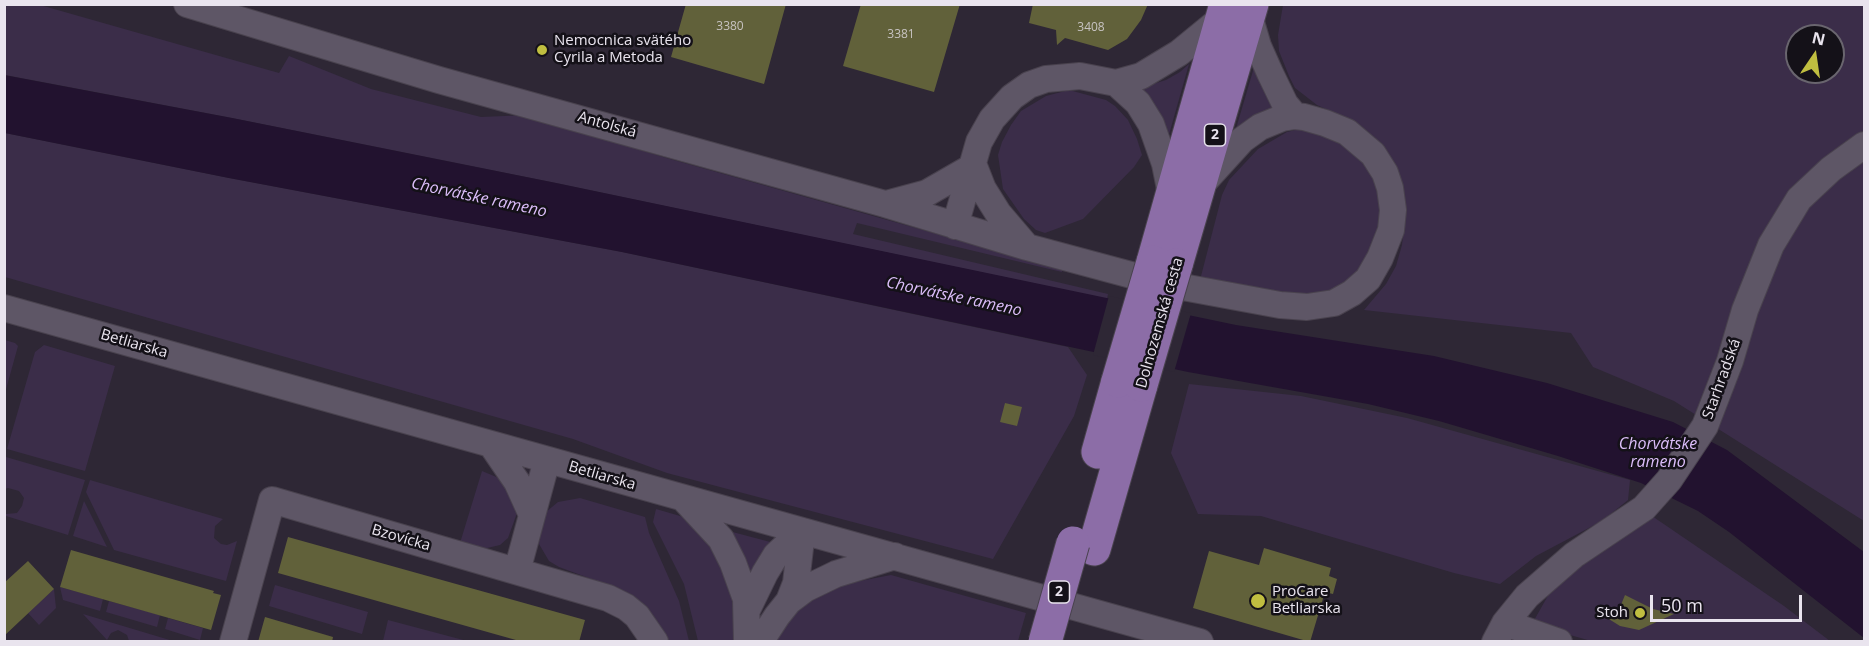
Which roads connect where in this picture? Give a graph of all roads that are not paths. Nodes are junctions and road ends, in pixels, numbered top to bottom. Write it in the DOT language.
graph roads {
  1 [pos="187,4"];
  2 [pos="1238,10"];
  3 [pos="1116,83"];
  4 [pos="1295,116"];
  5 [pos="1864,145"];
  6 [pos="974,166"];
  7 [pos="1186,190"];
  8 [pos="885,204"];
  9 [pos="955,226"];
  10 [pos="1027,247"];
  11 [pos="4,308"];
  12 [pos="491,444"];
  13 [pos="547,460"];
  14 [pos="684,499"];
  15 [pos="532,515"];
  16 [pos="802,531"];
  17 [pos="1084,546"];
  18 [pos="895,556"];
  19 [pos="517,571"];
  20 [pos="789,601"];
  21 [pos="747,610"];
  22 [pos="1500,632"];
  23 [pos="233,642"];
  24 [pos="655,642"];
  25 [pos="747,642"];
  26 [pos="760,642"];
  27 [pos="1045,642"];
  28 [pos="1068,642"];
  29 [pos="1200,642"];
  30 [pos="1559,642"];
  1 -- 8 [label="street, Antolská"];
  2 -- 3 [label="street"];
  2 -- 4 [label="street"];
  2 -- 7 [label="main road, Dolnozemská cesta / 2"];
  3 -- 6 [label="street"];
  3 -- 7 [label="street"];
  4 -- 7 [label="street"];
  4 -- 10 [label="street, Antolská"];
  5 -- 22 [label="street, Starhradská"];
  6 -- 8 [label="street"];
  6 -- 9 [label="street"];
  6 -- 10 [label="street"];
  7 -- 17 [label="main road, Dolnozemská cesta / 2, bridge"];
  8 -- 9 [label="street, Antolská"];
  9 -- 10 [label="street, Antolská"];
  11 -- 12 [label="street, Betliarska"];
  12 -- 13 [label="street, Betliarska"];
  12 -- 15 [label="street"];
  13 -- 14 [label="street, Betliarska"];
  13 -- 15 [label="street"];
  14 -- 16 [label="street, Betliarska"];
  14 -- 21 [label="street"];
  15 -- 19 [label="street"];
  16 -- 18 [label="street, Betliarska"];
  16 -- 20 [label="street"];
  16 -- 21 [label="street"];
  17 -- 27 [label="main road, Dolnozemská cesta / 2, bridge"];
  17 -- 28 [label="main road, Dolnozemská cesta / 2"];
  18 -- 20 [label="street"];
  18 -- 29 [label="street, Betliarska"];
  19 -- 23 [label="street, Bzovícka"];
  19 -- 24 [label="street, Bzovícka"];
  20 -- 26 [label="street"];
  21 -- 25 [label="street"];
  22 -- 30 [label="street"];
}
